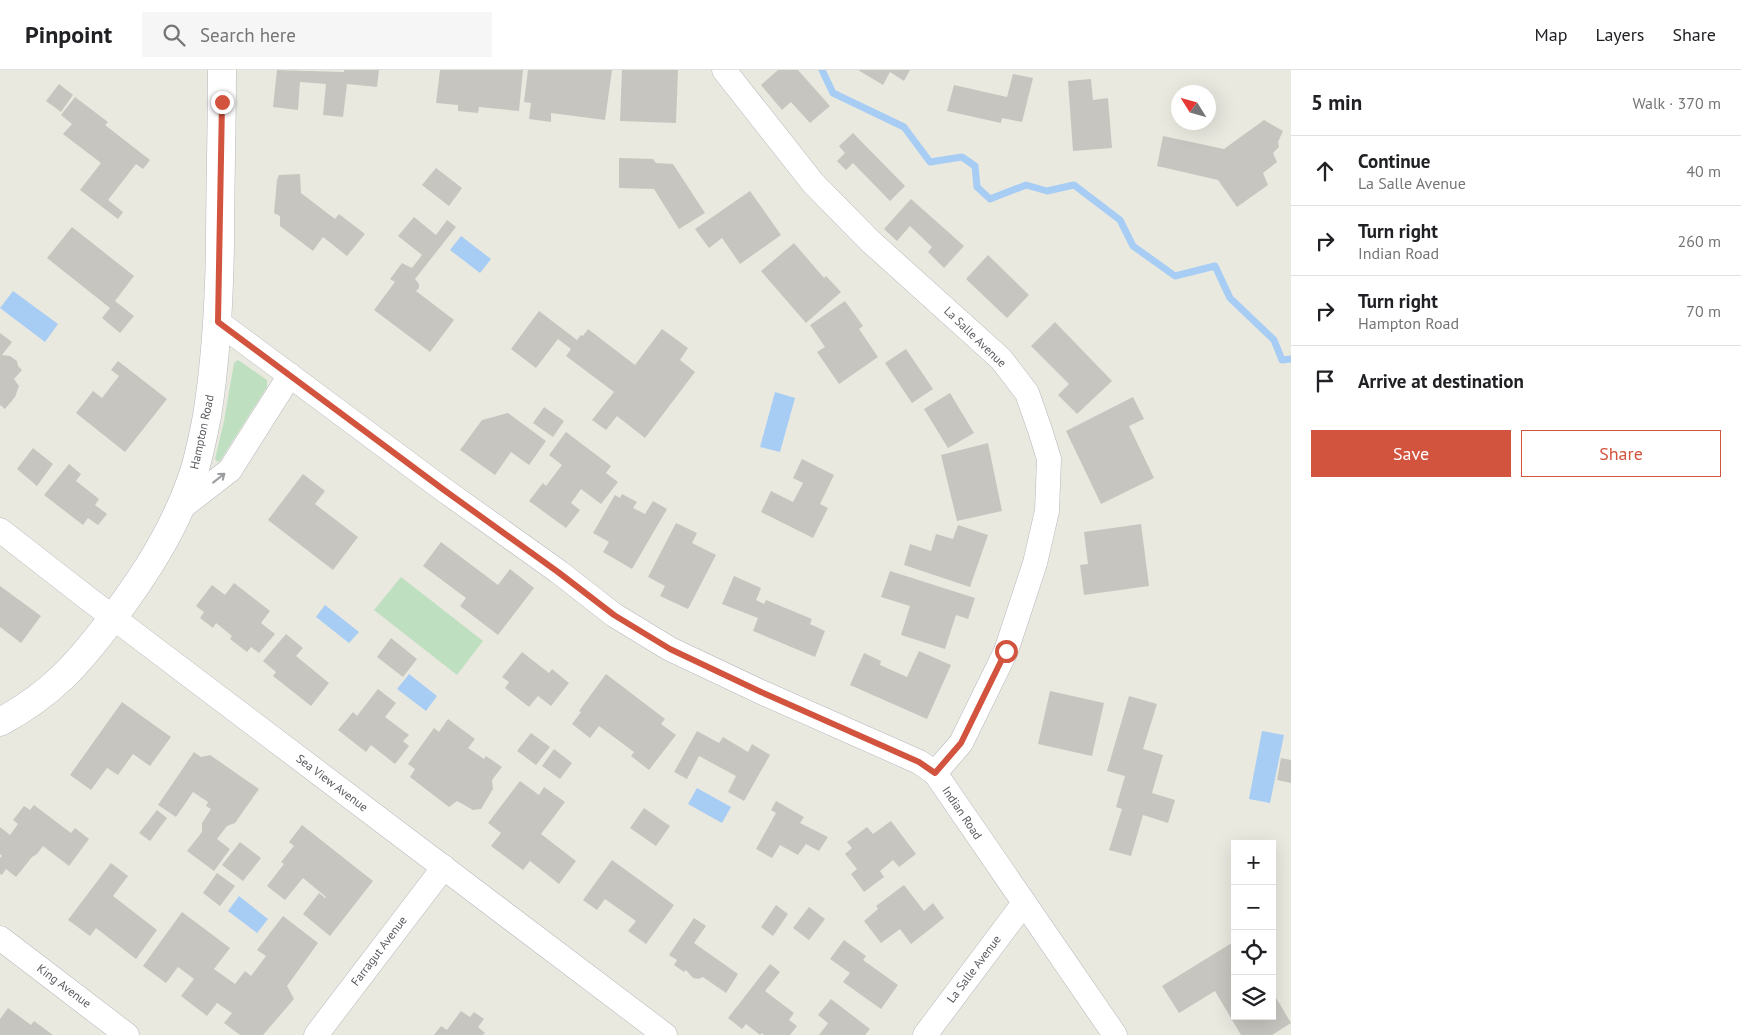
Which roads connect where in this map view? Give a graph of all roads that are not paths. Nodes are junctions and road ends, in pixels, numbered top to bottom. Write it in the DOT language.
graph roads {
  1 [pos="222,70"];
  2 [pos="724,70"];
  3 [pos="218,322"];
  4 [pos="290,375"];
  5 [pos="181,508"];
  6 [pos="0,530"];
  7 [pos="113,617"];
  8 [pos="0,722"];
  9 [pos="935,773"];
  10 [pos="444,866"];
  11 [pos="1024,903"];
  12 [pos="0,938"];
  13 [pos="127,1035"];
  14 [pos="316,1035"];
  15 [pos="665,1035"];
  16 [pos="925,1035"];
  17 [pos="1115,1035"];
  1 -- 3 [label="street, Hampton Road"];
  2 -- 9 [label="street, La Salle Avenue"];
  3 -- 4 [label="street, Indian Road"];
  3 -- 5 [label="street, Hampton Road"];
  5 -- 4 [label="street, one-way"];
  4 -- 9 [label="street, Indian Road"];
  5 -- 7 [label="street, Hampton Road"];
  6 -- 7 [label="street, Sea View Avenue"];
  7 -- 8 [label="street, Hampton Road"];
  7 -- 10 [label="street, Sea View Avenue"];
  9 -- 11 [label="street, Indian Road"];
  10 -- 14 [label="street, Farragut Avenue"];
  10 -- 15 [label="street, Sea View Avenue"];
  11 -- 16 [label="street, La Salle Avenue"];
  11 -- 17 [label="street, Indian Road"];
  12 -- 13 [label="street, King Avenue"];
}
